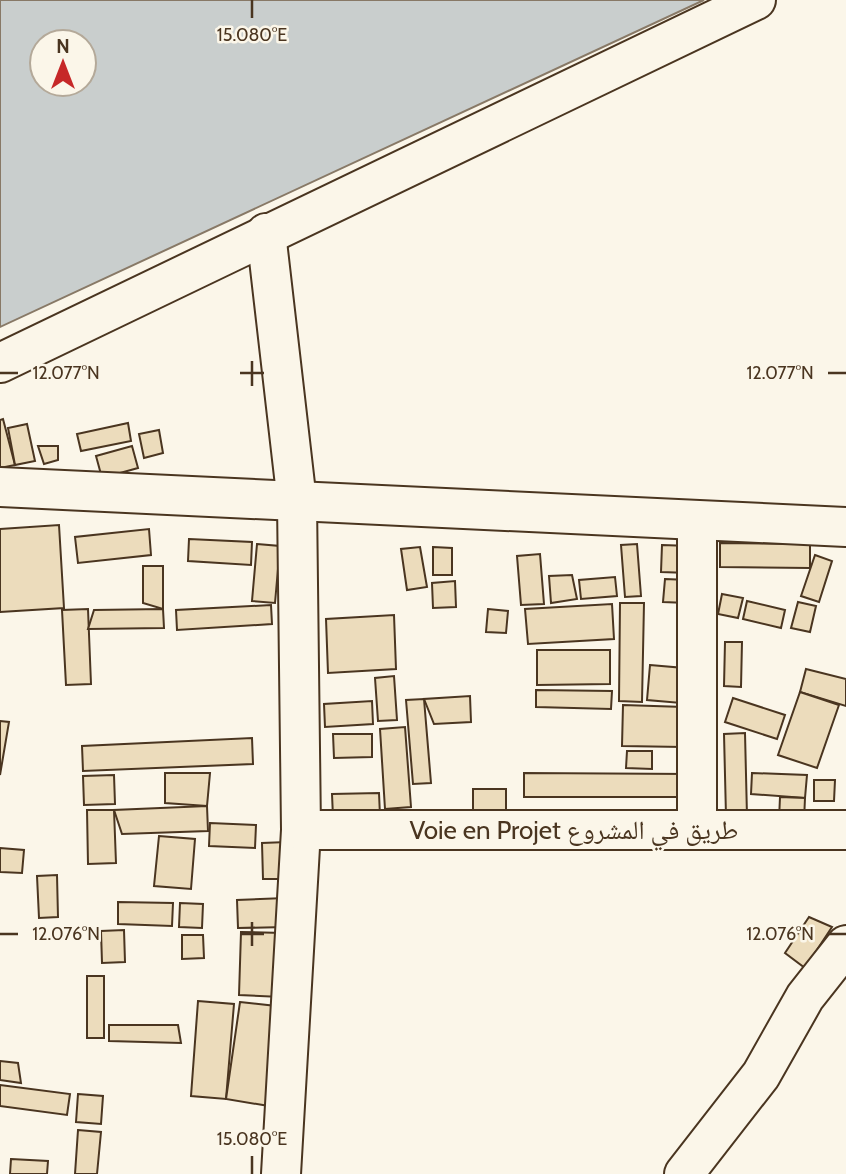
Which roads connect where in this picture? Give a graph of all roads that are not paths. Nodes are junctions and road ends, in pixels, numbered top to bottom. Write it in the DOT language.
graph roads {
  1 [pos="756,0"];
  2 [pos="266,233"];
  3 [pos="0,363"];
  4 [pos="0,487"];
  5 [pos="297,502"];
  6 [pos="697,521"];
  7 [pos="846,527"];
  8 [pos="697,829"];
  9 [pos="301,830"];
  10 [pos="846,830"];
  11 [pos="846,945"];
  12 [pos="281,1174"];
  13 [pos="684,1174"];
  1 -- 2 [label="street"];
  2 -- 3 [label="street"];
  2 -- 5 [label="street"];
  4 -- 5 [label="street"];
  5 -- 6 [label="street"];
  5 -- 9 [label="street"];
  6 -- 7 [label="street"];
  6 -- 8 [label="street"];
  8 -- 9 [label="street, Voie en Projet طريق في المشروع"];
  8 -- 10 [label="street, Voie en Projet طريق في المشروع"];
  9 -- 12 [label="street"];
  11 -- 13 [label="street"];
}
